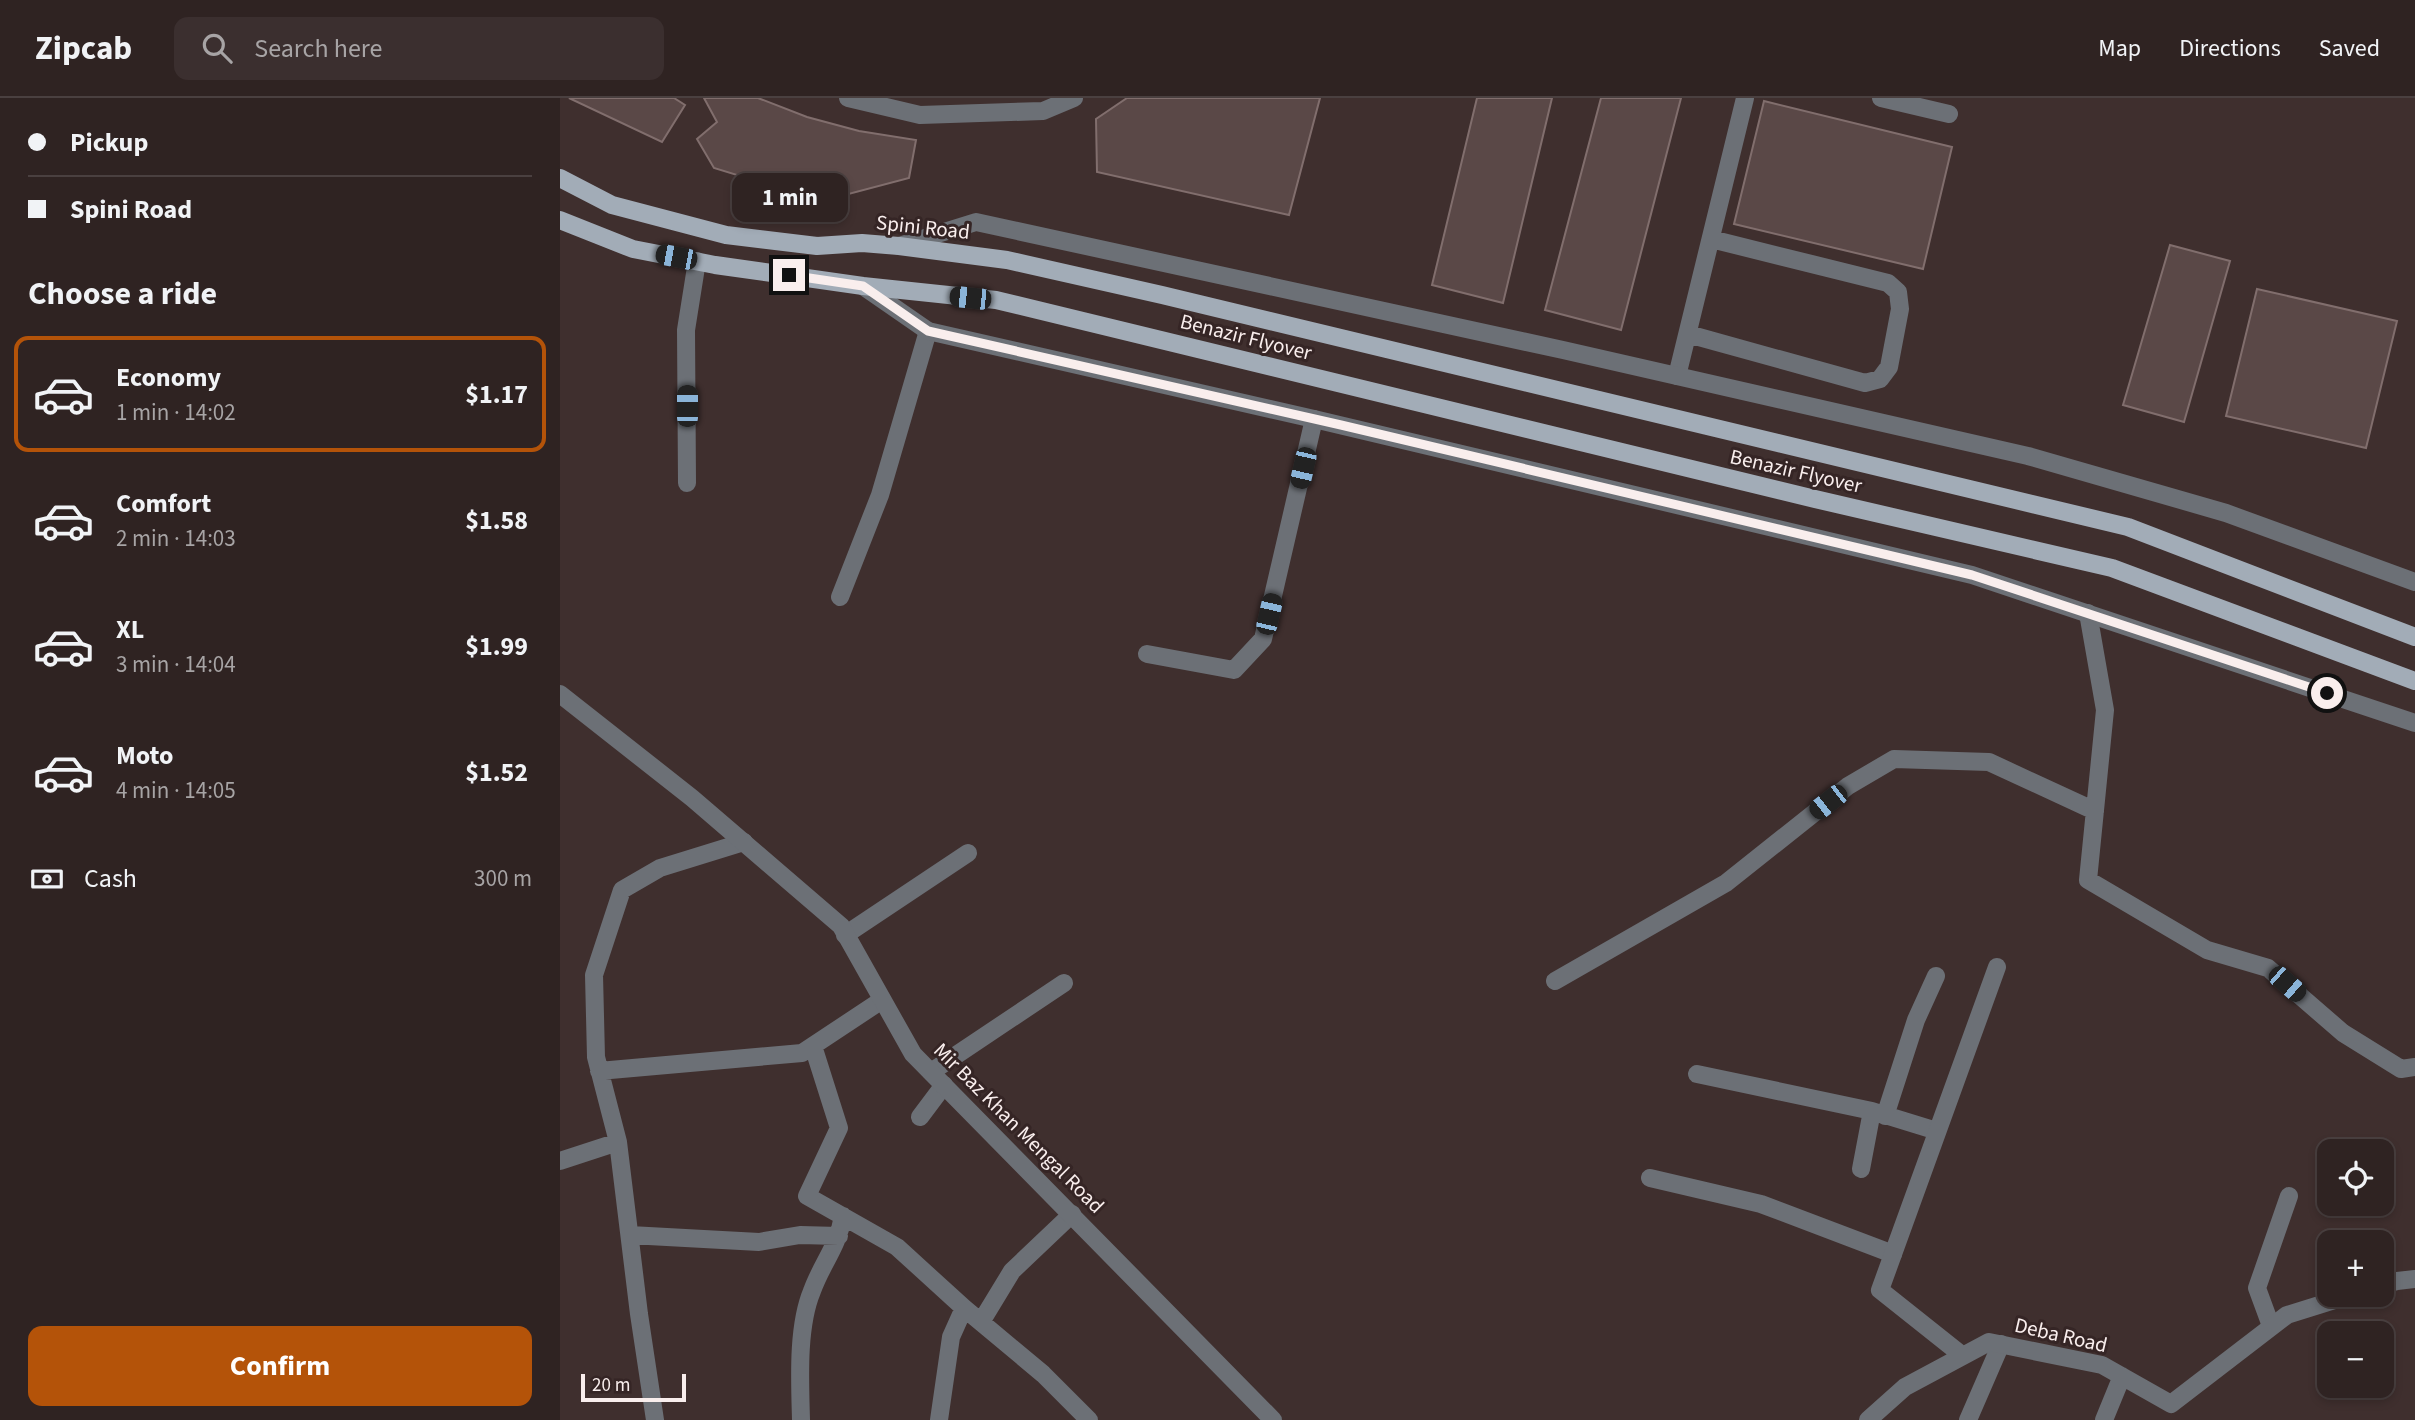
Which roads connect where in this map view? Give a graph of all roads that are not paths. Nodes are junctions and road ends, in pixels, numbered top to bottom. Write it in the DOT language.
graph roads {
  1 [pos="848,98"];
  2 [pos="1074,98"];
  3 [pos="1745,98"];
  4 [pos="1881,98"];
  5 [pos="1949,114"];
  6 [pos="560,178"];
  7 [pos="560,220"];
  8 [pos="1711,239"];
  9 [pos="899,246"];
  10 [pos="697,261"];
  11 [pos="863,286"];
  12 [pos="1162,295"];
  13 [pos="928,331"];
  14 [pos="1688,334"];
  15 [pos="1677,376"];
  16 [pos="1314,419"];
  17 [pos="687,483"];
  18 [pos="2415,582"];
  19 [pos="839,597"];
  20 [pos="2088,613"];
  21 [pos="2415,636"];
  22 [pos="1147,654"];
  23 [pos="2415,681"];
  24 [pos="560,694"];
  25 [pos="2415,723"];
  26 [pos="2095,811"];
  27 [pos="744,842"];
  28 [pos="968,853"];
  29 [pos="845,935"];
  30 [pos="1997,967"];
  31 [pos="1936,976"];
  32 [pos="1555,981"];
  33 [pos="1064,983"];
  34 [pos="882,1000"];
  35 [pos="813,1046"];
  36 [pos="2415,1067"];
  37 [pos="599,1071"];
  38 [pos="931,1072"];
  39 [pos="1697,1074"];
  40 [pos="944,1086"];
  41 [pos="1879,1114"];
  42 [pos="920,1117"];
  43 [pos="1937,1131"];
  44 [pos="618,1142"];
  45 [pos="560,1161"];
  46 [pos="1861,1169"];
  47 [pos="1650,1178"];
  48 [pos="2288,1196"];
  49 [pos="1072,1214"];
  50 [pos="843,1216"];
  51 [pos="630,1236"];
  52 [pos="839,1236"];
  53 [pos="1893,1254"];
  54 [pos="2415,1279"];
  55 [pos="2394,1283"];
  56 [pos="2317,1306"];
  57 [pos="964,1308"];
  58 [pos="981,1322"];
  59 [pos="2271,1326"];
  60 [pos="2001,1344"];
  61 [pos="1963,1356"];
  62 [pos="2122,1376"];
  63 [pos="1269,1419"];
  64 [pos="655,1420"];
  65 [pos="801,1420"];
  66 [pos="939,1420"];
  67 [pos="1089,1420"];
  68 [pos="1868,1420"];
  69 [pos="1968,1420"];
  70 [pos="2104,1420"];
  1 -- 2 [label="street"];
  3 -- 8 [label="street"];
  4 -- 5 [label="street"];
  6 -- 9 [label="main road, Spini Road"];
  7 -- 10 [label="main road"];
  8 -- 14 [label="street"];
  8 -- 14 [label="street"];
  9 -- 12 [label="main road, Spini Road"];
  9 -- 15 [label="street"];
  10 -- 11 [label="main road"];
  10 -- 17 [label="street"];
  11 -- 13 [label="street"];
  11 -- 23 [label="main road, Benazir Flyover"];
  12 -- 21 [label="main road, Benazir Flyover"];
  13 -- 16 [label="street"];
  13 -- 19 [label="street"];
  14 -- 15 [label="street"];
  15 -- 18 [label="street"];
  16 -- 20 [label="street"];
  16 -- 22 [label="street"];
  20 -- 25 [label="street"];
  20 -- 26 [label="street"];
  24 -- 27 [label="street, Mir Baz Khan Mengal Road"];
  26 -- 32 [label="street"];
  26 -- 36 [label="street"];
  27 -- 29 [label="street, Mir Baz Khan Mengal Road"];
  27 -- 37 [label="street"];
  28 -- 29 [label="street"];
  29 -- 34 [label="street, Mir Baz Khan Mengal Road"];
  30 -- 43 [label="street"];
  31 -- 41 [label="street"];
  33 -- 38 [label="street"];
  34 -- 35 [label="street"];
  34 -- 38 [label="street, Mir Baz Khan Mengal Road"];
  35 -- 37 [label="street"];
  35 -- 50 [label="street"];
  37 -- 44 [label="street"];
  38 -- 40 [label="street, Mir Baz Khan Mengal Road"];
  39 -- 41 [label="street"];
  40 -- 42 [label="street"];
  40 -- 49 [label="street, Mir Baz Khan Mengal Road"];
  41 -- 43 [label="street"];
  41 -- 46 [label="street"];
  43 -- 53 [label="street"];
  44 -- 45 [label="street"];
  44 -- 51 [label="street"];
  47 -- 53 [label="street"];
  48 -- 59 [label="street"];
  49 -- 58 [label="street"];
  49 -- 63 [label="street, Mir Baz Khan Mengal Road"];
  50 -- 52 [label="street"];
  50 -- 57 [label="street"];
  51 -- 52 [label="street"];
  51 -- 64 [label="street"];
  52 -- 65 [label="street"];
  53 -- 61 [label="street"];
  54 -- 55 [label="street"];
  56 -- 59 [label="street, Deba Road"];
  57 -- 58 [label="street"];
  57 -- 66 [label="street"];
  58 -- 67 [label="street"];
  59 -- 62 [label="street, Deba Road"];
  60 -- 61 [label="street, Deba Road"];
  60 -- 62 [label="street, Deba Road"];
  60 -- 69 [label="street"];
  61 -- 68 [label="street, Deba Road"];
  62 -- 70 [label="street"];
}
